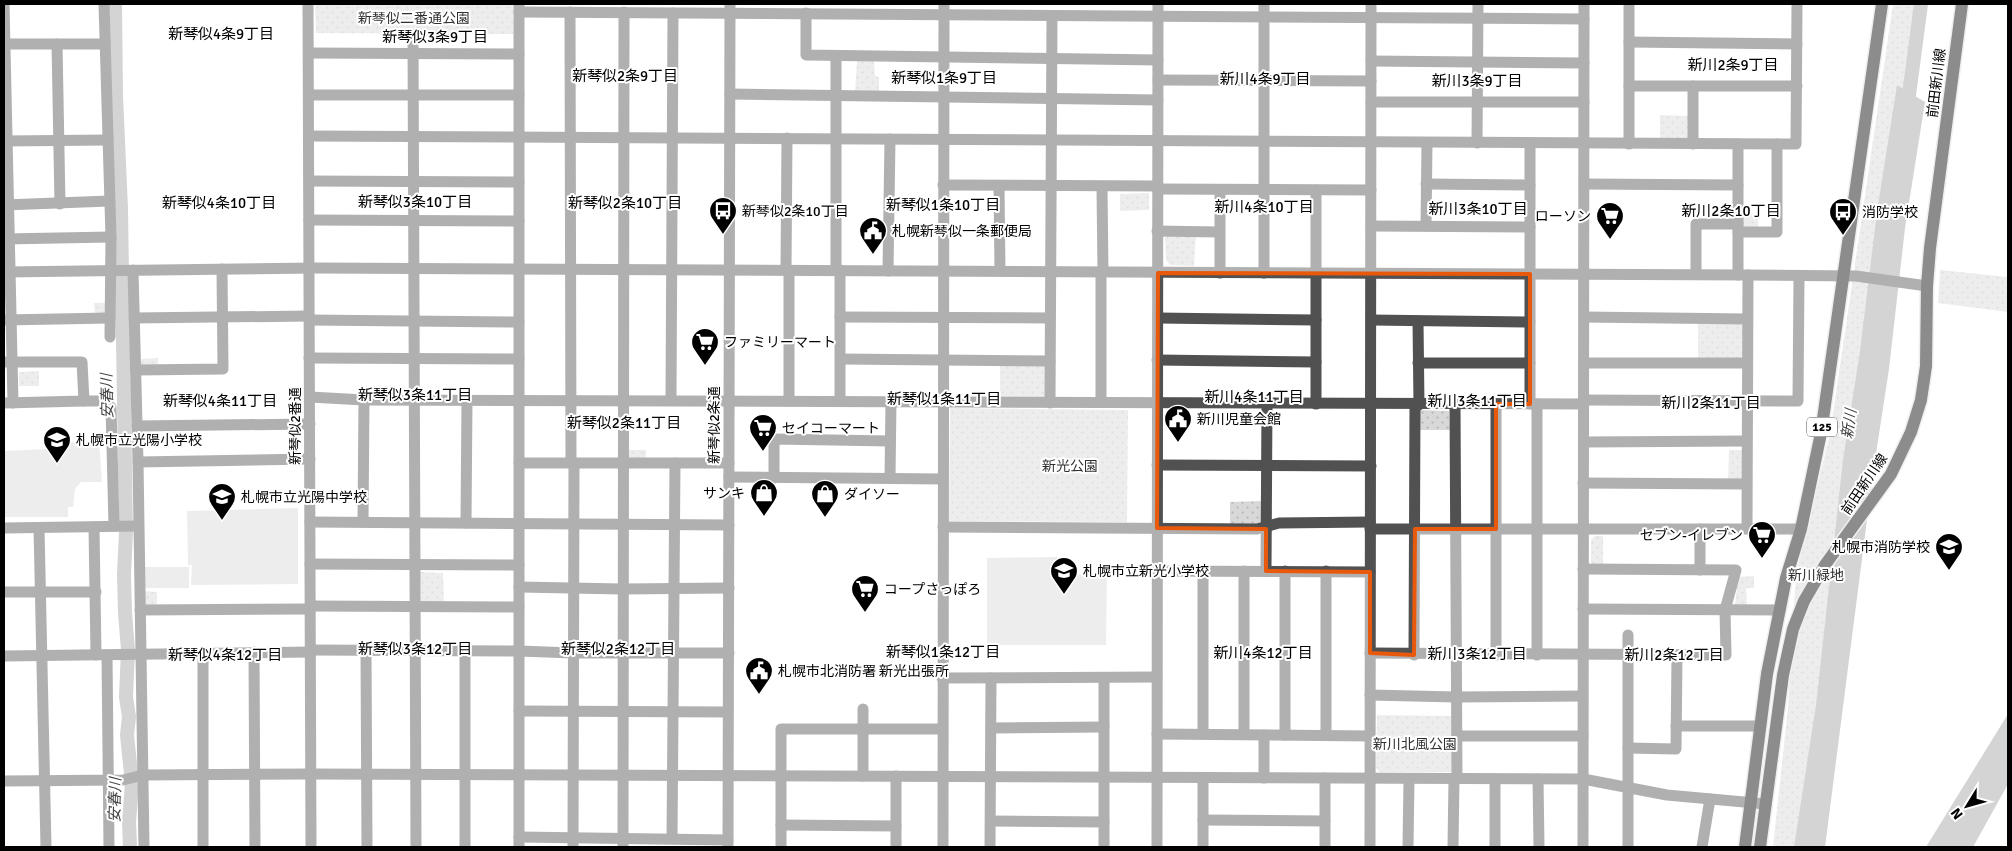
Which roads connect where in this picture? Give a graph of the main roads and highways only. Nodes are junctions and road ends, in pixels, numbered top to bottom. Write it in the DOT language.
graph roads {
  1 [pos="1882,4"];
  2 [pos="1962,4"];
  3 [pos="1745,847"];
  4 [pos="1760,847"];
  1 -- 3 [label="main road, 125"];
  2 -- 4 [label="main road, 前田新川線"];
}
